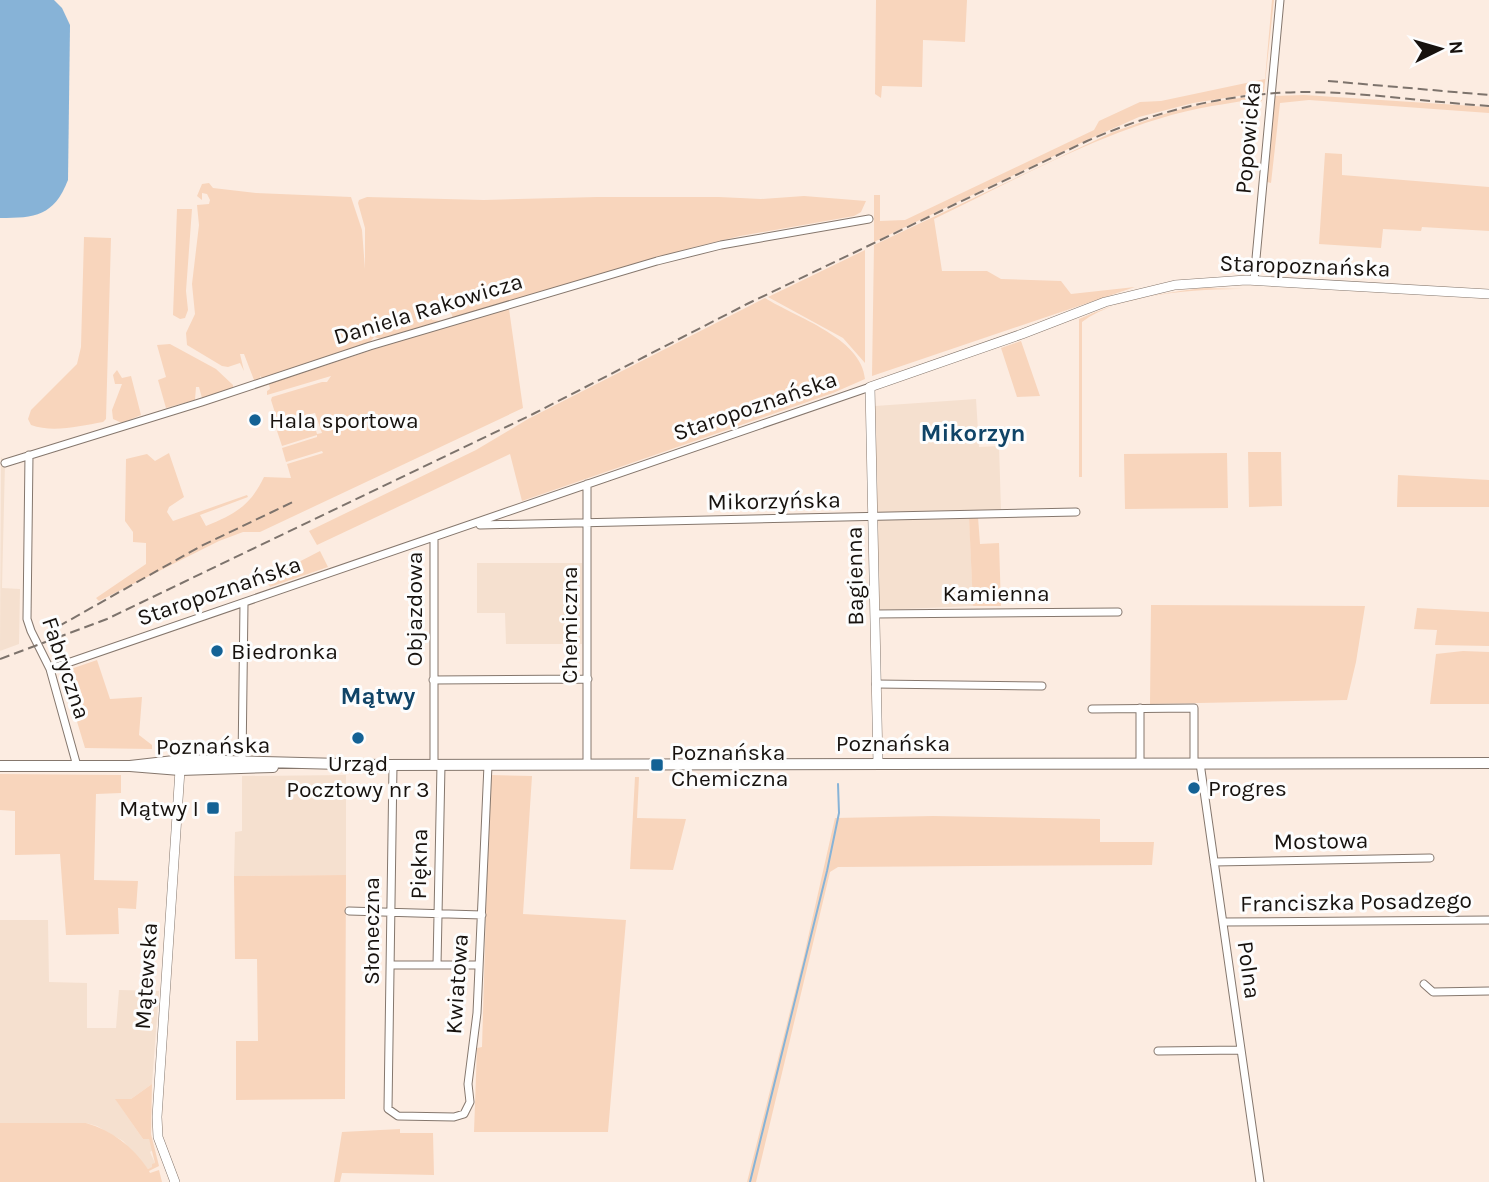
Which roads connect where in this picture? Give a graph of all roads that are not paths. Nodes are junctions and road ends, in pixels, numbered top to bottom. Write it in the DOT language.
graph roads {
  1 [pos="1280,0"];
  2 [pos="869,219"];
  3 [pos="1254,280"];
  4 [pos="1489,294"];
  5 [pos="870,387"];
  6 [pos="29,455"];
  7 [pos="5,463"];
  8 [pos="587,484"];
  9 [pos="1076,512"];
  10 [pos="502,514"];
  11 [pos="873,517"];
  12 [pos="587,524"];
  13 [pos="473,525"];
  14 [pos="504,525"];
  15 [pos="434,538"];
  16 [pos="244,603"];
  17 [pos="1118,612"];
  18 [pos="875,614"];
  19 [pos="50,669"];
  20 [pos="588,679"];
  21 [pos="433,680"];
  22 [pos="876,684"];
  23 [pos="1042,686"];
  24 [pos="1140,708"];
  25 [pos="1092,709"];
  26 [pos="197,761"];
  27 [pos="166,762"];
  28 [pos="1197,763"];
  29 [pos="1489,763"];
  30 [pos="878,764"];
  31 [pos="1140,764"];
  32 [pos="0,765"];
  33 [pos="242,765"];
  34 [pos="393,765"];
  35 [pos="437,765"];
  36 [pos="488,765"];
  37 [pos="587,765"];
  38 [pos="77,766"];
  39 [pos="130,766"];
  40 [pos="180,770"];
  41 [pos="1430,858"];
  42 [pos="1214,862"];
  43 [pos="349,911"];
  44 [pos="390,912"];
  45 [pos="438,913"];
  46 [pos="482,915"];
  47 [pos="1489,920"];
  48 [pos="1223,922"];
  49 [pos="391,965"];
  50 [pos="438,965"];
  51 [pos="478,965"];
  52 [pos="1423,984"];
  53 [pos="1489,991"];
  54 [pos="1241,1050"];
  55 [pos="1158,1051"];
  56 [pos="388,1096"];
  57 [pos="175,1182"];
  58 [pos="1260,1182"];
  1 -- 3 [label="street, Popowicka"];
  2 -- 6 [label="street, Daniela Rakowicza"];
  3 -- 4 [label="street, Staropoznańska"];
  3 -- 5 [label="street, Staropoznańska"];
  5 -- 8 [label="street, Staropoznańska"];
  5 -- 11 [label="street, Bagienna"];
  6 -- 7 [label="street, Daniela Rakowicza"];
  6 -- 19 [label="street, Fabryczna"];
  8 -- 10 [label="street, Staropoznańska"];
  8 -- 12 [label="street, Chemiczna"];
  9 -- 11 [label="street, Mikorzyńska"];
  10 -- 13 [label="street, Staropoznańska"];
  10 -- 14 [label="street"];
  11 -- 12 [label="street, Mikorzyńska"];
  11 -- 18 [label="street, Bagienna"];
  12 -- 14 [label="street, Mikorzyńska"];
  12 -- 20 [label="street, Chemiczna"];
  13 -- 14 [label="street, Mikorzyńska"];
  13 -- 15 [label="street, Staropoznańska"];
  15 -- 16 [label="street, Staropoznańska"];
  15 -- 21 [label="street, Objazdowa"];
  16 -- 19 [label="street, Staropoznańska"];
  16 -- 33 [label="street"];
  17 -- 18 [label="street, Kamienna"];
  18 -- 22 [label="street, Bagienna"];
  19 -- 38 [label="street, Fabryczna"];
  20 -- 21 [label="street, Objazdowa"];
  20 -- 37 [label="street, Chemiczna"];
  21 -- 35 [label="street, Objazdowa"];
  22 -- 23 [label="street"];
  22 -- 30 [label="street, Bagienna"];
  24 -- 25 [label="street"];
  24 -- 28 [label="street, Polna"];
  24 -- 31 [label="street"];
  26 -- 27 [label="main road, Poznańska"];
  26 -- 33 [label="main road, Poznańska"];
  26 -- 40 [label="street"];
  27 -- 39 [label="main road, Poznańska"];
  27 -- 40 [label="street"];
  28 -- 29 [label="main road, Poznańska"];
  28 -- 31 [label="main road, Poznańska"];
  28 -- 42 [label="street, Polna"];
  30 -- 31 [label="main road, Poznańska"];
  30 -- 37 [label="main road, Poznańska"];
  32 -- 38 [label="main road, Poznańska"];
  33 -- 34 [label="main road, Poznańska"];
  33 -- 40 [label="main road, Poznańska"];
  34 -- 35 [label="main road, Poznańska"];
  34 -- 44 [label="street, Słoneczna"];
  35 -- 36 [label="main road, Poznańska"];
  35 -- 45 [label="street, Piękna"];
  36 -- 37 [label="main road, Poznańska"];
  36 -- 46 [label="street, Kwiatowa"];
  38 -- 39 [label="main road, Poznańska"];
  39 -- 40 [label="main road, Poznańska"];
  40 -- 57 [label="street, Mątewska"];
  41 -- 42 [label="street, Mostowa"];
  42 -- 48 [label="street, Polna"];
  43 -- 44 [label="street"];
  44 -- 45 [label="street"];
  44 -- 49 [label="street, Słoneczna"];
  45 -- 46 [label="street"];
  45 -- 50 [label="street, Piękna"];
  46 -- 51 [label="street, Kwiatowa"];
  47 -- 48 [label="street, Franciszka Posadzego"];
  48 -- 54 [label="street, Polna"];
  49 -- 50 [label="street"];
  49 -- 56 [label="street, Słoneczna"];
  50 -- 51 [label="street"];
  51 -- 56 [label="street, Kwiatowa"];
  52 -- 53 [label="street"];
  54 -- 55 [label="street"];
  54 -- 58 [label="street, Polna"];
}
